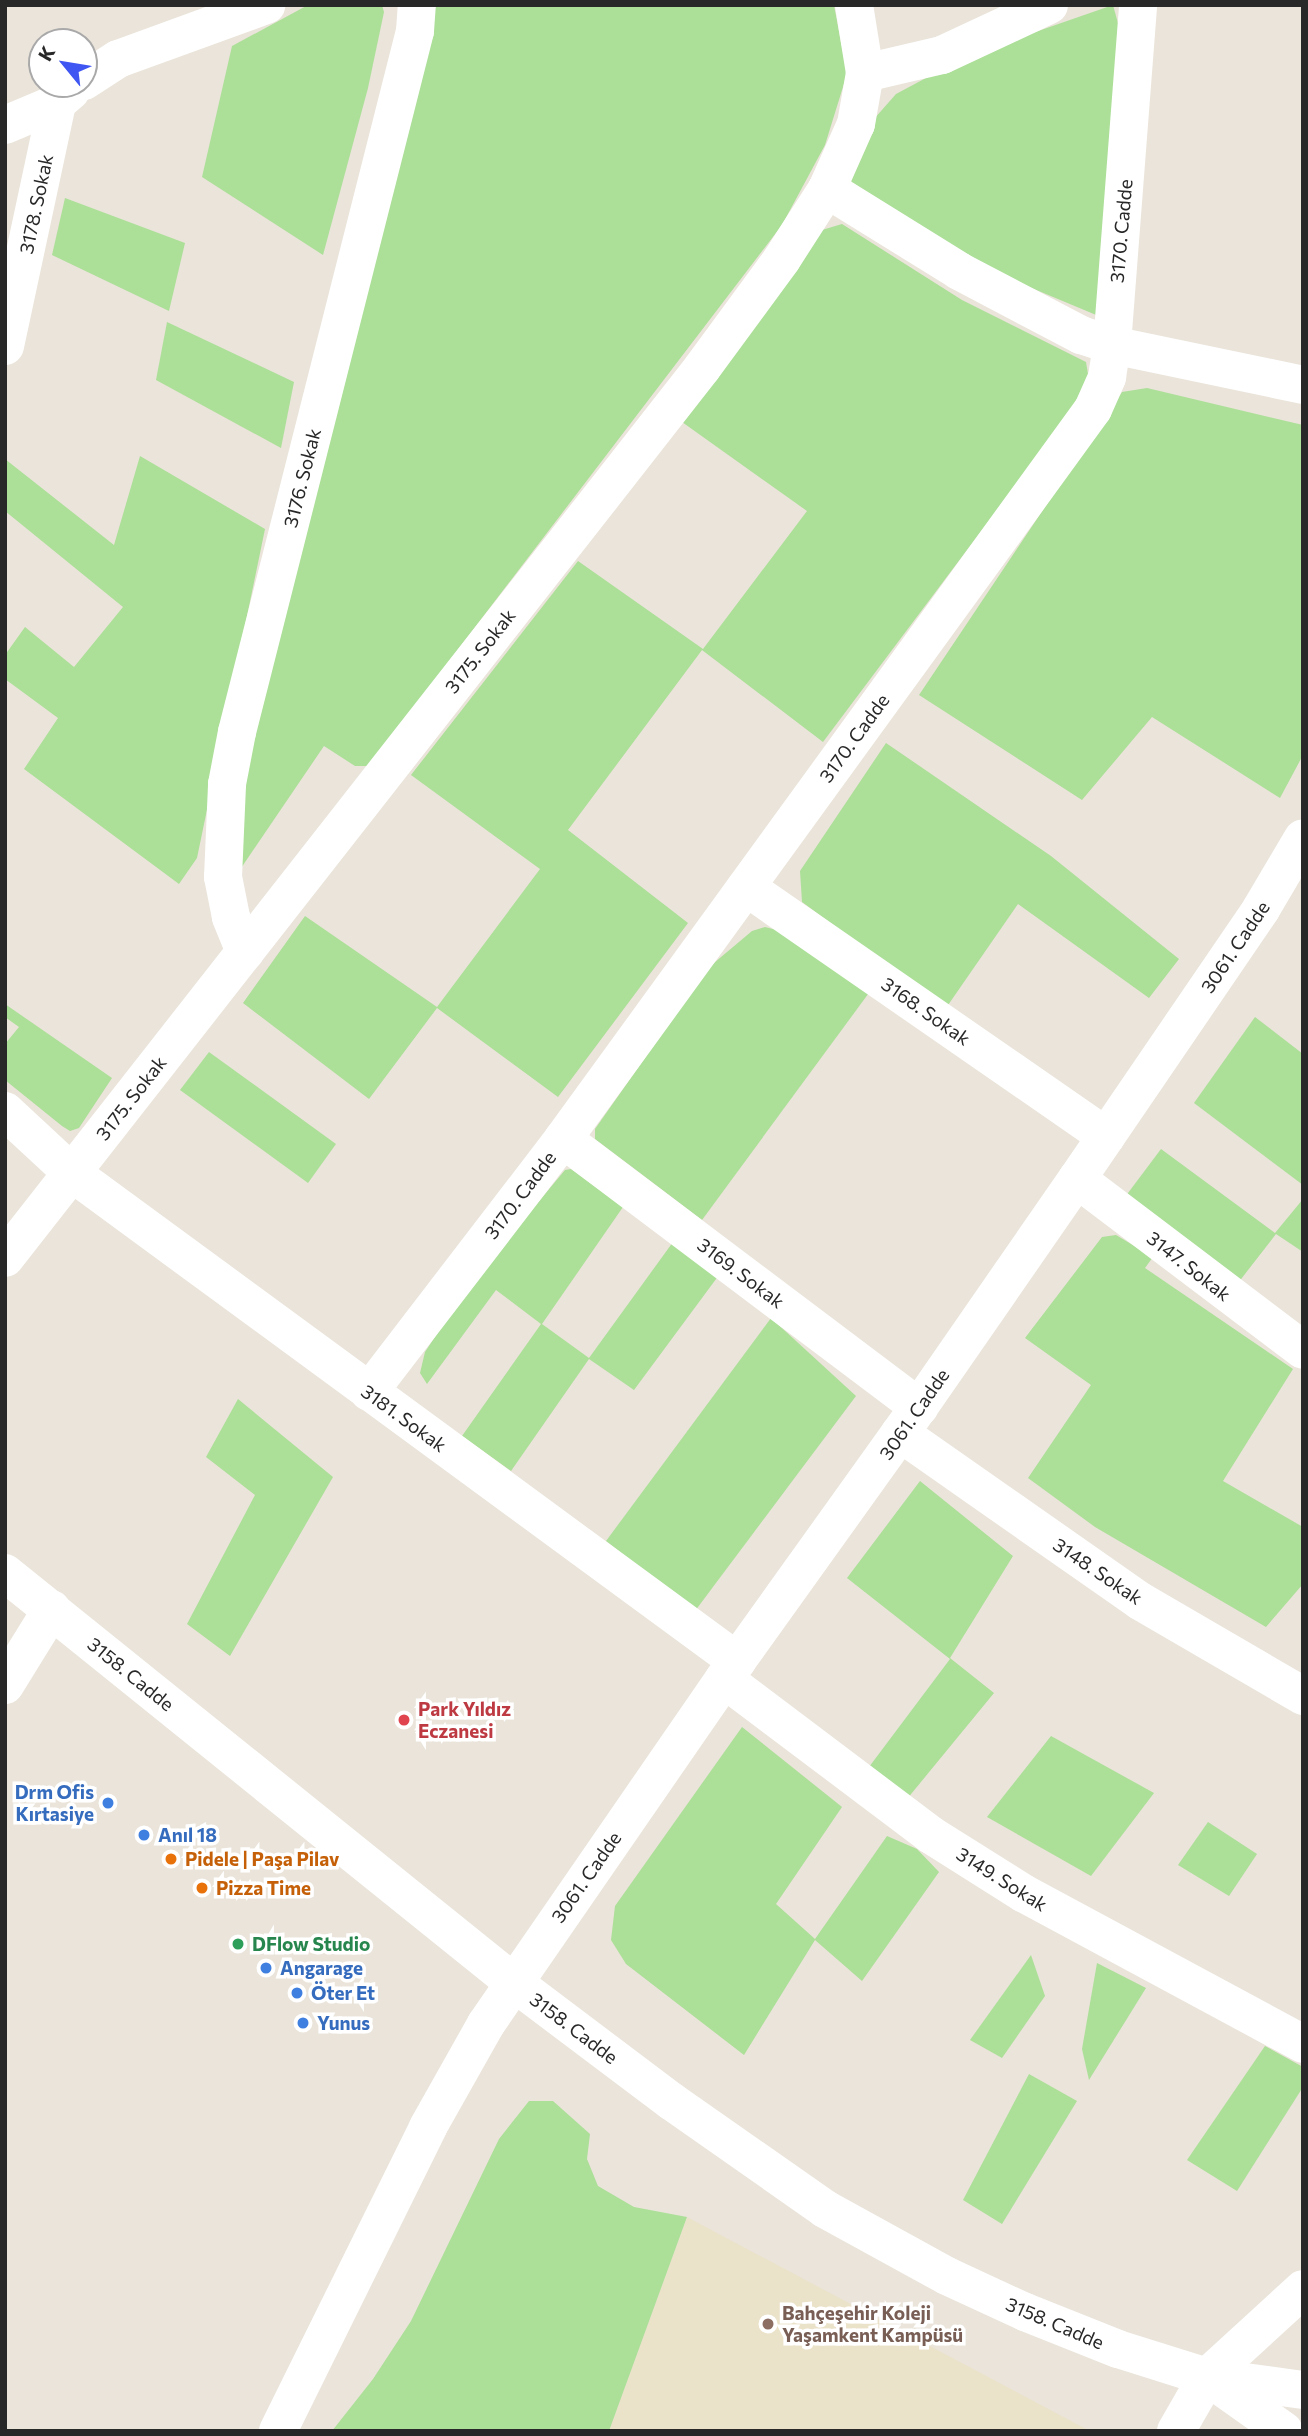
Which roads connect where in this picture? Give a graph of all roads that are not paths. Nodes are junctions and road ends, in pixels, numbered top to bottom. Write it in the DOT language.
graph roads {
  1 [pos="266,5"];
  2 [pos="417,5"];
  3 [pos="854,5"];
  4 [pos="1049,5"];
  5 [pos="1138,5"];
  6 [pos="98,73"];
  7 [pos="865,73"];
  8 [pos="57,98"];
  9 [pos="71,98"];
  10 [pos="5,125"];
  11 [pos="827,189"];
  12 [pos="5,233"];
  13 [pos="19,280"];
  14 [pos="1112,345"];
  15 [pos="5,346"];
  16 [pos="1303,385"];
  17 [pos="1303,838"];
  18 [pos="746,887"];
  19 [pos="245,952"];
  20 [pos="5,1111"];
  21 [pos="1106,1136"];
  22 [pos="563,1139"];
  23 [pos="72,1173"];
  24 [pos="1077,1179"];
  25 [pos="5,1258"];
  26 [pos="1303,1350"];
  27 [pos="369,1392"];
  28 [pos="910,1420"];
  29 [pos="5,1573"];
  30 [pos="52,1609"];
  31 [pos="730,1670"];
  32 [pos="5,1685"];
  33 [pos="1303,1696"];
  34 [pos="513,1982"];
  35 [pos="1303,2044"];
  36 [pos="1303,2289"];
  37 [pos="1303,2301"];
  38 [pos="1266,2325"];
  39 [pos="1207,2377"];
  40 [pos="1303,2390"];
  41 [pos="278,2431"];
  42 [pos="1176,2431"];
  43 [pos="1284,2431"];
  1 -- 6 [label="street"];
  2 -- 19 [label="street, 3176. Sokak"];
  3 -- 7 [label="street, 3175. Sokak"];
  4 -- 7 [label="street"];
  5 -- 14 [label="street, 3170. Cadde"];
  7 -- 11 [label="street, 3175. Sokak"];
  8 -- 10 [label="street"];
  9 -- 13 [label="street, 3178. Sokak"];
  11 -- 14 [label="street"];
  11 -- 19 [label="street, 3175. Sokak"];
  12 -- 13 [label="street"];
  13 -- 15 [label="street, 3178. Sokak"];
  14 -- 16 [label="street"];
  14 -- 18 [label="street, 3170. Cadde"];
  17 -- 21 [label="street, 3061. Cadde"];
  18 -- 21 [label="street, 3168. Sokak"];
  18 -- 22 [label="street, 3170. Cadde"];
  19 -- 23 [label="street, 3175. Sokak"];
  20 -- 23 [label="street, 3181. Sokak"];
  21 -- 24 [label="street, 3061. Cadde"];
  22 -- 27 [label="street, 3170. Cadde"];
  22 -- 28 [label="street, 3169. Sokak"];
  23 -- 25 [label="street, 3175. Sokak"];
  23 -- 27 [label="street, 3181. Sokak"];
  24 -- 26 [label="street, 3147. Sokak"];
  24 -- 28 [label="street, 3061. Cadde"];
  27 -- 31 [label="street, 3181. Sokak"];
  28 -- 31 [label="street, 3061. Cadde"];
  28 -- 33 [label="street, 3148. Sokak"];
  29 -- 30 [label="street, 3158. Cadde"];
  30 -- 32 [label="street"];
  30 -- 34 [label="street, 3158. Cadde"];
  31 -- 34 [label="street, 3061. Cadde"];
  31 -- 35 [label="street, 3149. Sokak"];
  34 -- 39 [label="street, 3158. Cadde"];
  34 -- 41 [label="street, 3061. Cadde"];
  36 -- 38 [label="street"];
  37 -- 38 [label="street"];
  38 -- 39 [label="street"];
  39 -- 40 [label="street, 3158. Cadde"];
  39 -- 42 [label="street"];
  39 -- 43 [label="street, 3158. Cadde"];
}
